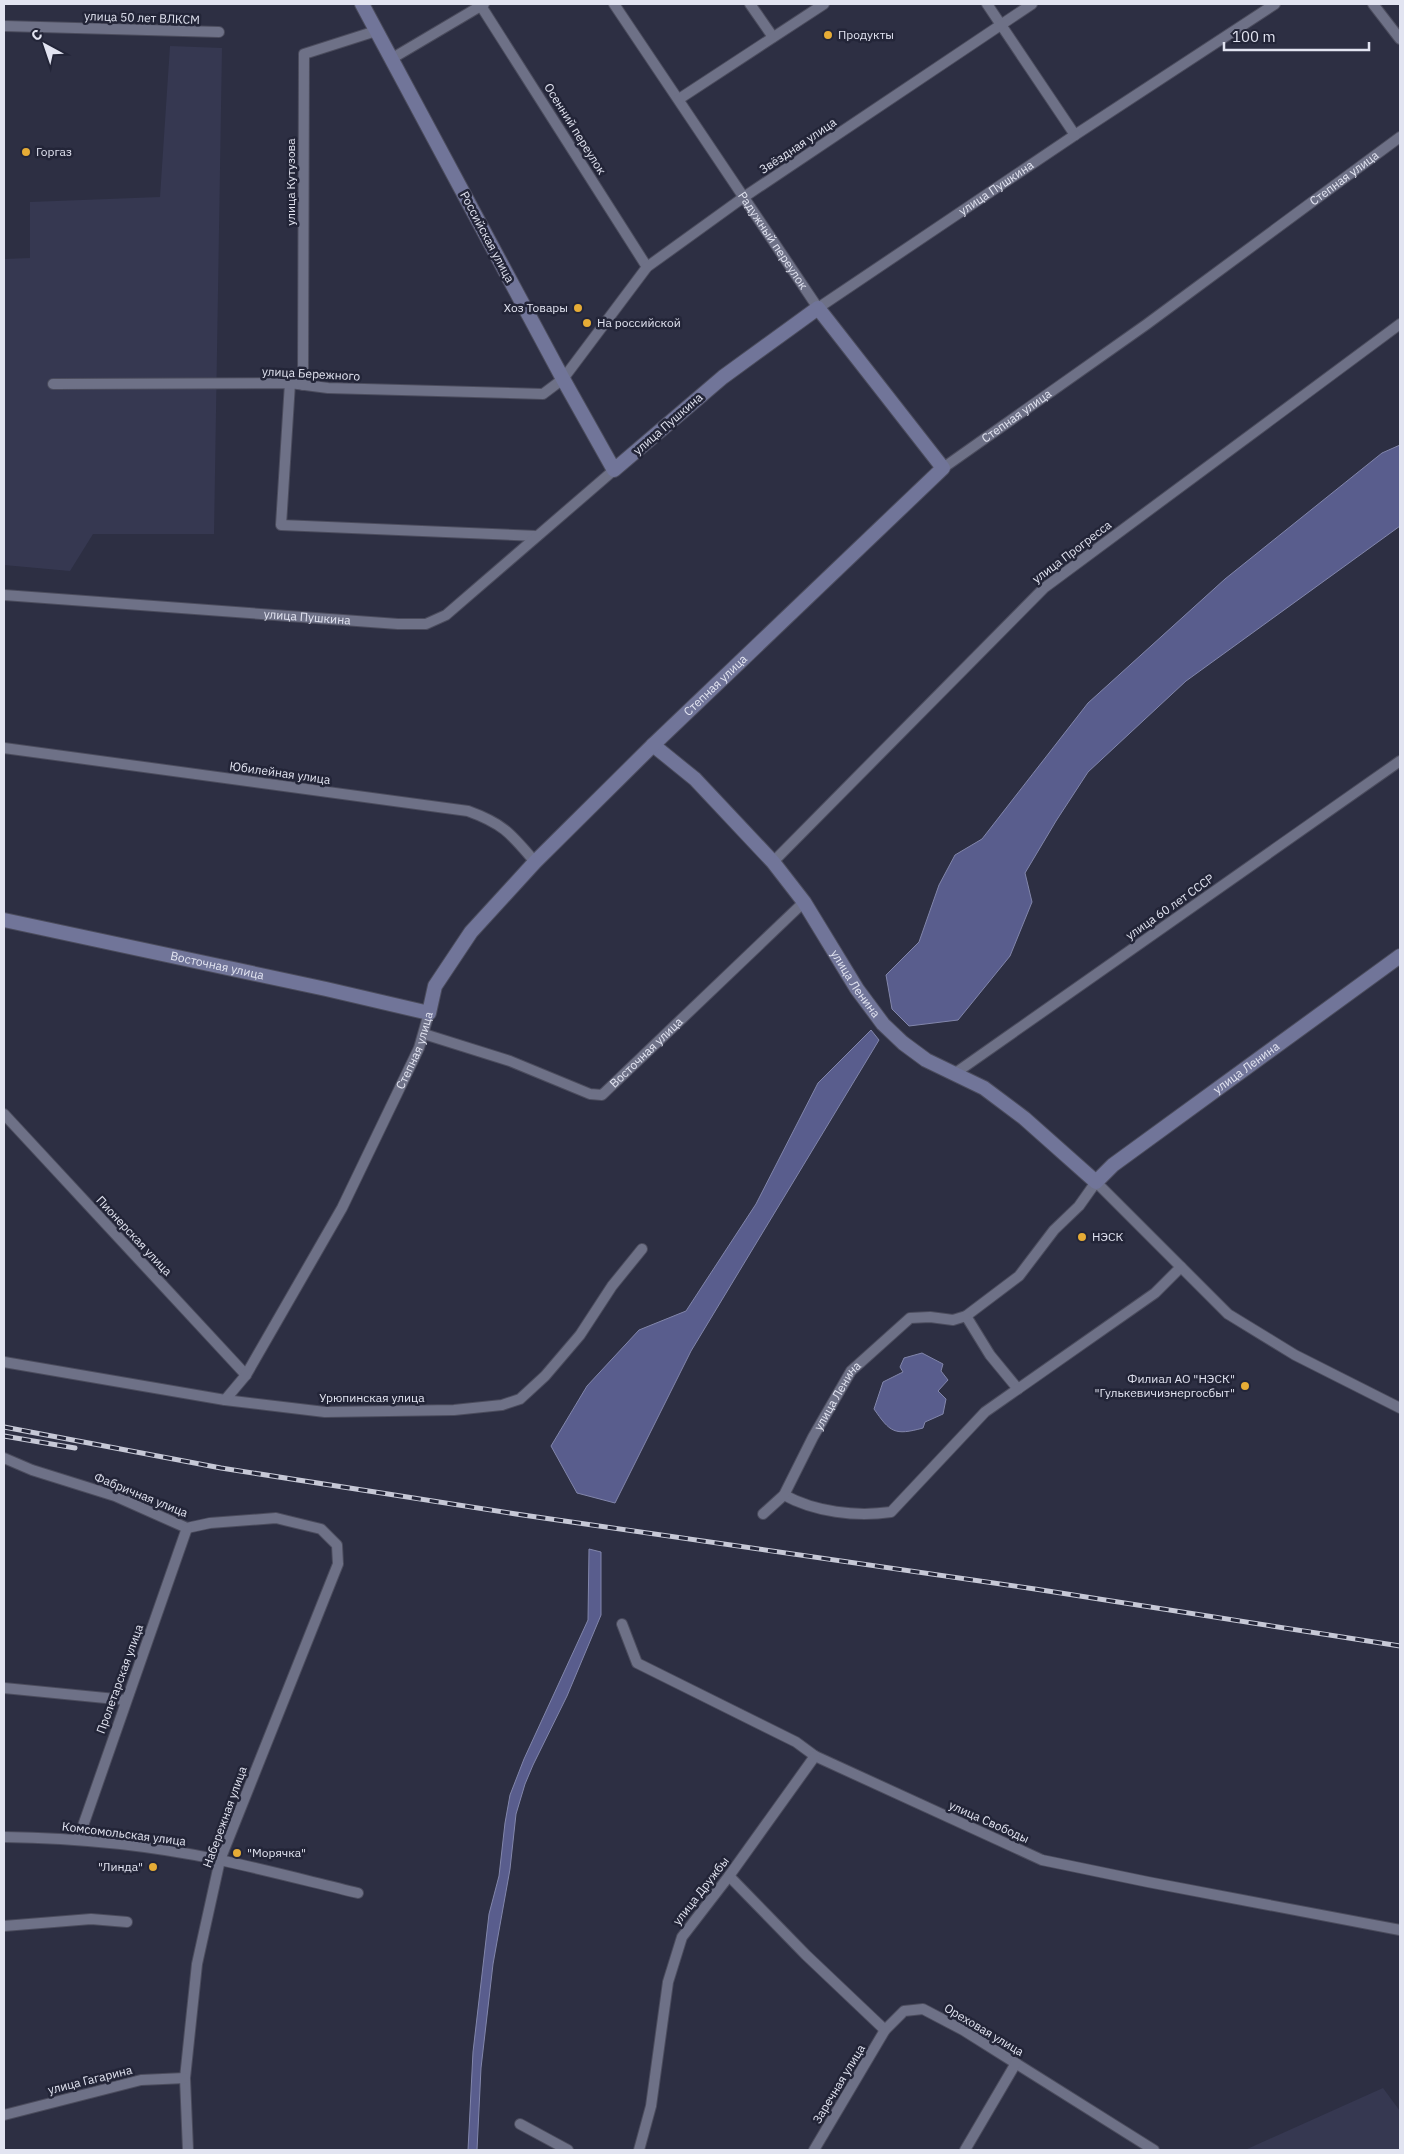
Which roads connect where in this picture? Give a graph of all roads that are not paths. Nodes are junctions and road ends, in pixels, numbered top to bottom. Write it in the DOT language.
graph roads {
  1 [pos="362,4"];
  2 [pos="614,4"];
  3 [pos="750,4"];
  4 [pos="824,4"];
  5 [pos="987,4"];
  6 [pos="1032,4"];
  7 [pos="1275,4"];
  8 [pos="1373,4"];
  9 [pos="482,5"];
  10 [pos="1001,24"];
  11 [pos="4,26"];
  12 [pos="376,31"];
  13 [pos="219,32"];
  14 [pos="772,37"];
  15 [pos="1400,39"];
  16 [pos="392,59"];
  17 [pos="679,99"];
  18 [pos="1075,135"];
  19 [pos="1400,137"];
  20 [pos="744,197"];
  21 [pos="647,267"];
  22 [pos="818,308"];
  23 [pos="1400,324"];
  24 [pos="563,379"];
  25 [pos="290,383"];
  26 [pos="53,384"];
  27 [pos="303,385"];
  28 [pos="943,468"];
  29 [pos="614,470"];
  30 [pos="537,536"];
  31 [pos="4,595"];
  32 [pos="653,745"];
  33 [pos="4,748"];
  34 [pos="1400,761"];
  35 [pos="535,862"];
  36 [pos="773,862"];
  37 [pos="804,902"];
  38 [pos="4,920"];
  39 [pos="1400,956"];
  40 [pos="429,1013"];
  41 [pos="424,1034"];
  42 [pos="954,1074"];
  43 [pos="4,1114"];
  44 [pos="1096,1182"];
  45 [pos="642,1249"];
  46 [pos="1181,1267"];
  47 [pos="966,1316"];
  48 [pos="4,1362"];
  49 [pos="246,1375"];
  50 [pos="1018,1389"];
  51 [pos="225,1400"];
  52 [pos="1400,1408"];
  53 [pos="4,1458"];
  54 [pos="784,1496"];
  55 [pos="763,1514"];
  56 [pos="188,1528"];
  57 [pos="338,1564"];
  58 [pos="622,1624"];
  59 [pos="4,1688"];
  60 [pos="126,1700"];
  61 [pos="815,1756"];
  62 [pos="4,1837"];
  63 [pos="78,1840"];
  64 [pos="220,1860"];
  65 [pos="729,1876"];
  66 [pos="358,1893"];
  67 [pos="127,1922"];
  68 [pos="4,1926"];
  69 [pos="1400,1930"];
  70 [pos="885,2030"];
  71 [pos="1016,2063"];
  72 [pos="185,2078"];
  73 [pos="4,2115"];
  74 [pos="520,2124"];
  75 [pos="188,2150"];
  76 [pos="568,2150"];
  77 [pos="639,2150"];
  78 [pos="814,2150"];
  79 [pos="966,2150"];
  80 [pos="1154,2150"];
  1 -- 12 [label="street, Российская улица"];
  2 -- 17 [label="street, Радужный переулок"];
  3 -- 14 [label="street"];
  4 -- 14 [label="street"];
  5 -- 10 [label="street"];
  6 -- 10 [label="street, Звёздная улица"];
  7 -- 18 [label="street, улица Пушкина"];
  8 -- 15 [label="street"];
  9 -- 16 [label="street"];
  9 -- 21 [label="street, Осенний переулок"];
  10 -- 18 [label="street"];
  10 -- 20 [label="street, Звёздная улица"];
  11 -- 13 [label="street, улица 50 лет ВЛКСМ"];
  12 -- 16 [label="street, Российская улица"];
  12 -- 27 [label="street, улица Кутузова"];
  14 -- 17 [label="street"];
  16 -- 24 [label="street, Российская улица"];
  17 -- 20 [label="street, Радужный переулок"];
  18 -- 22 [label="street, улица Пушкина"];
  19 -- 28 [label="street, Степная улица"];
  20 -- 21 [label="street, Звёздная улица"];
  20 -- 22 [label="street, Радужный переулок"];
  21 -- 24 [label="street, Звёздная улица"];
  22 -- 28 [label="street, Радужный переулок"];
  22 -- 29 [label="street, улица Пушкина"];
  23 -- 36 [label="street, улица Прогресса"];
  24 -- 27 [label="street, улица Бережного"];
  24 -- 29 [label="street, Российская улица"];
  25 -- 26 [label="street, улица Бережного"];
  25 -- 27 [label="street, улица Бережного"];
  25 -- 30 [label="street"];
  28 -- 32 [label="street, Степная улица"];
  29 -- 30 [label="street, улица Пушкина"];
  30 -- 31 [label="street, улица Пушкина"];
  32 -- 35 [label="street, Степная улица"];
  32 -- 36 [label="street, улица Ленина"];
  33 -- 35 [label="street, Юбилейная улица"];
  34 -- 42 [label="street, улица 60 лет СССР"];
  35 -- 40 [label="street, Степная улица"];
  36 -- 37 [label="street, улица Ленина"];
  37 -- 41 [label="street, Восточная улица"];
  37 -- 42 [label="street, улица Ленина"];
  38 -- 40 [label="street, Восточная улица"];
  39 -- 44 [label="street, улица Ленина"];
  40 -- 41 [label="street, Степная улица"];
  41 -- 49 [label="street, Степная улица"];
  42 -- 44 [label="street, улица Ленина"];
  43 -- 49 [label="street, Пионерская улица"];
  44 -- 46 [label="street, улица Ленина"];
  44 -- 47 [label="street, улица Ленина"];
  45 -- 51 [label="street, Урюпинская улица"];
  46 -- 50 [label="street"];
  46 -- 52 [label="street, улица Ленина"];
  47 -- 50 [label="street"];
  47 -- 54 [label="street, улица Ленина"];
  48 -- 51 [label="street, Урюпинская улица"];
  49 -- 51 [label="street, Степная улица"];
  50 -- 54 [label="street"];
  53 -- 56 [label="street, Фабричная улица"];
  54 -- 55 [label="street, улица Ленина"];
  56 -- 57 [label="street, Фабричная улица"];
  56 -- 60 [label="street, Пролетарская улица"];
  57 -- 64 [label="street, Набережная улица"];
  58 -- 61 [label="street, улица Свободы"];
  59 -- 60 [label="street"];
  60 -- 63 [label="street, Пролетарская улица"];
  61 -- 65 [label="street, улица Дружбы"];
  61 -- 69 [label="street, улица Свободы"];
  62 -- 63 [label="street, Комсомольская улица"];
  63 -- 64 [label="street, Комсомольская улица"];
  64 -- 66 [label="street, Комсомольская улица"];
  64 -- 72 [label="street, Набережная улица"];
  65 -- 70 [label="street"];
  65 -- 77 [label="street, улица Дружбы"];
  67 -- 68 [label="street"];
  70 -- 71 [label="street, Ореховая улица"];
  70 -- 78 [label="street, Заречная улица"];
  71 -- 79 [label="street"];
  71 -- 80 [label="street, Ореховая улица"];
  72 -- 73 [label="street, улица Гагарина"];
  72 -- 75 [label="street, Набережная улица"];
  74 -- 76 [label="street"];
}
